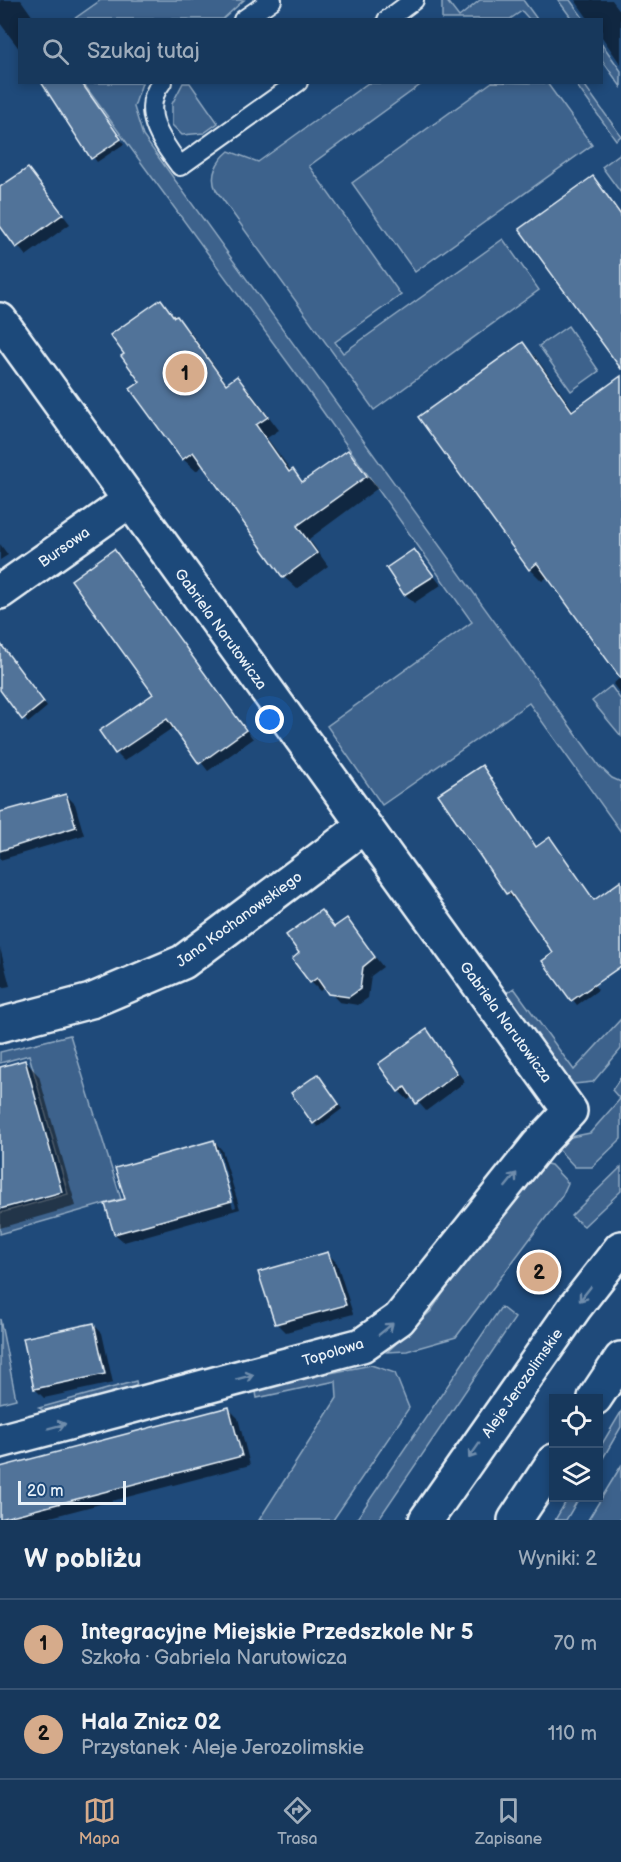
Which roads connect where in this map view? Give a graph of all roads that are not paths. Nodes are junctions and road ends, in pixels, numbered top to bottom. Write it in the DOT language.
graph roads {
  1 [pos="272,0"];
  2 [pos="414,0"];
  3 [pos="246,18"];
  4 [pos="390,18"];
  5 [pos="161,84"];
  6 [pos="295,84"];
  7 [pos="0,320"];
  8 [pos="129,501"];
  9 [pos="0,592"];
  10 [pos="364,826"];
  11 [pos="0,1025"];
  12 [pos="570,1111"];
  13 [pos="621,1248"];
  14 [pos="621,1359"];
  15 [pos="598,1394"];
  16 [pos="0,1441"];
  17 [pos="549,1469"];
  18 [pos="426,1520"];
  19 [pos="515,1520"];
  1 -- 3 [label="lane"];
  2 -- 4 [label="lane"];
  5 -- 6 [label="lane"];
  7 -- 8 [label="street, Gabriela Narutowicza"];
  8 -- 9 [label="street, Bursowa"];
  8 -- 10 [label="street, Gabriela Narutowicza"];
  10 -- 11 [label="street, Jana Kochanowskiego"];
  10 -- 12 [label="street, Gabriela Narutowicza"];
  16 -- 12 [label="street, Topolowa, one-way"];
  13 -- 18 [label="street, Aleje Jerozolimskie, one-way"];
  14 -- 15 [label="street"];
  17 -- 19 [label="street"];
}
